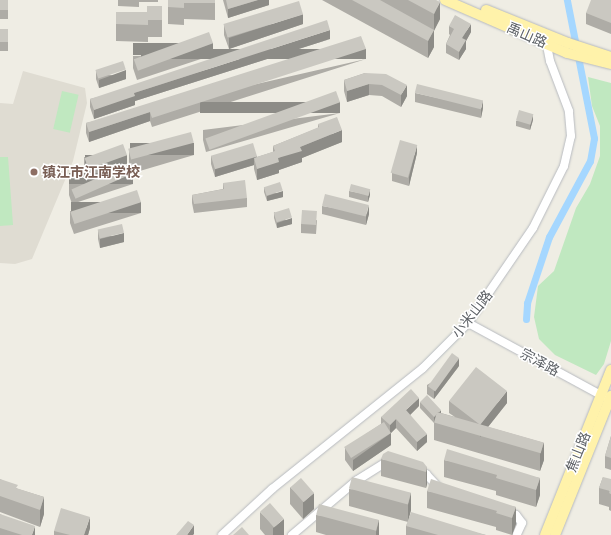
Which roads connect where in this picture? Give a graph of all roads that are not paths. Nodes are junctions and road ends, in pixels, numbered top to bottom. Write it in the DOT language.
graph roads {
  1 [pos="445,0"];
  2 [pos="461,0"];
  3 [pos="546,39"];
  4 [pos="594,56"];
  5 [pos="611,57"];
  6 [pos="611,64"];
  7 [pos="468,324"];
  8 [pos="611,370"];
  9 [pos="608,398"];
  10 [pos="444,491"];
  11 [pos="496,509"];
  12 [pos="517,534"];
  13 [pos="222,535"];
  14 [pos="292,535"];
  15 [pos="545,535"];
  16 [pos="555,535"];
  1 -- 3 [label="main road, 禹山路"];
  2 -- 3 [label="main road, 禹山路"];
  3 -- 4 [label="main road, 禹山路"];
  3 -- 7 [label="street, 小米山路"];
  4 -- 5 [label="main road, 禹山路"];
  4 -- 6 [label="main road, 禹山路"];
  7 -- 9 [label="street, 宗泽路"];
  7 -- 13 [label="street, 小米山路"];
  8 -- 9 [label="main road, 焦山路"];
  9 -- 15 [label="main road, 焦山路"];
  9 -- 16 [label="main road, 焦山路"];
  10 -- 14 [label="street"];
  11 -- 12 [label="street"];
}
